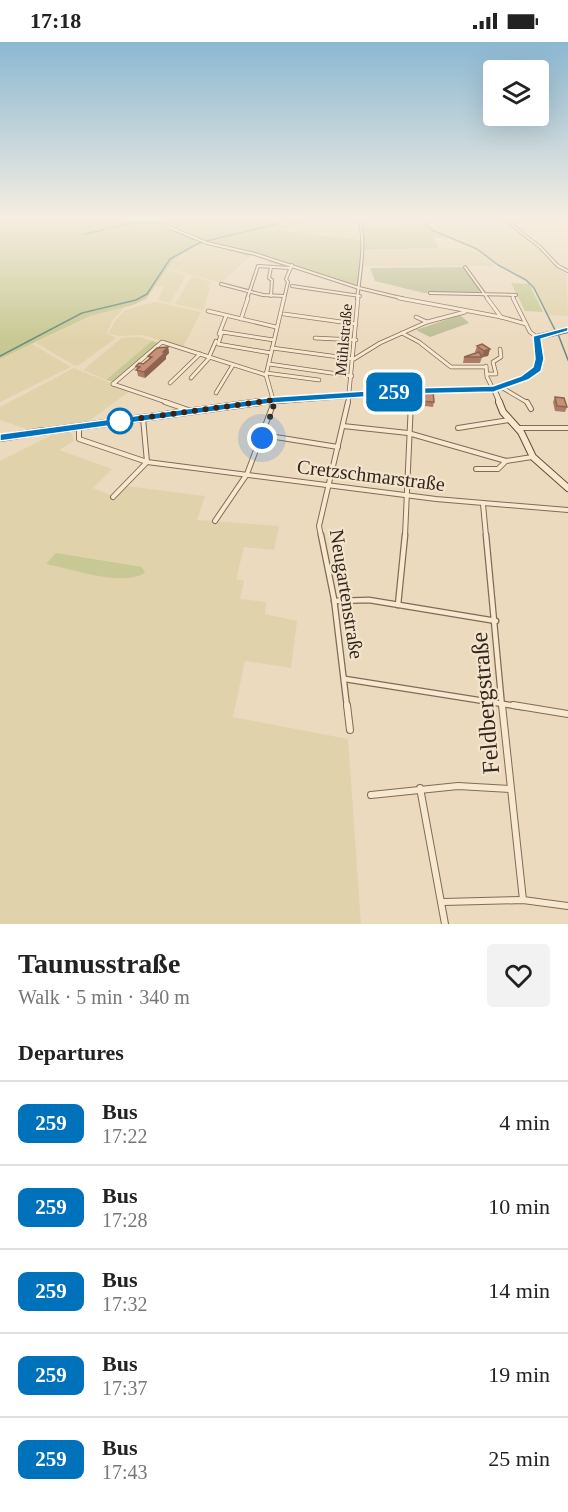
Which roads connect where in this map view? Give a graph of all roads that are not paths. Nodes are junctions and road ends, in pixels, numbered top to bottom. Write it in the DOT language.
graph roads {
  1 [pos="268,259"];
  2 [pos="361,259"];
  3 [pos="552,259"];
  4 [pos="291,266"];
  5 [pos="272,267"];
  6 [pos="465,267"];
  7 [pos="568,271"];
  8 [pos="221,284"];
  9 [pos="292,286"];
  10 [pos="359,288"];
  11 [pos="251,292"];
  12 [pos="485,293"];
  13 [pos="430,294"];
  14 [pos="271,296"];
  15 [pos="284,296"];
  16 [pos="360,296"];
  17 [pos="208,311"];
  18 [pos="468,311"];
  19 [pos="284,314"];
  20 [pos="226,316"];
  21 [pos="416,317"];
  22 [pos="501,317"];
  23 [pos="242,319"];
  24 [pos="428,322"];
  25 [pos="356,324"];
  26 [pos="526,324"];
  27 [pos="276,327"];
  28 [pos="568,330"];
  29 [pos="402,333"];
  30 [pos="537,337"];
  31 [pos="315,338"];
  32 [pos="274,340"];
  33 [pos="356,340"];
  34 [pos="273,348"];
  35 [pos="500,349"];
  36 [pos="271,353"];
  37 [pos="200,354"];
  38 [pos="210,357"];
  39 [pos="354,359"];
  40 [pos="269,364"];
  41 [pos="233,365"];
  42 [pos="266,374"];
  43 [pos="487,374"];
  44 [pos="352,376"];
  45 [pos="191,378"];
  46 [pos="319,380"];
  47 [pos="170,383"];
  48 [pos="501,387"];
  49 [pos="494,389"];
  50 [pos="411,391"];
  51 [pos="216,393"];
  52 [pos="350,394"];
  53 [pos="274,400"];
  54 [pos="531,409"];
  55 [pos="191,411"];
  56 [pos="143,418"];
  57 [pos="509,420"];
  58 [pos="343,426"];
  59 [pos="79,427"];
  60 [pos="458,428"];
  61 [pos="518,428"];
  62 [pos="568,428"];
  63 [pos="408,433"];
  64 [pos="264,435"];
  65 [pos="0,438"];
  66 [pos="338,447"];
  67 [pos="533,456"];
  68 [pos="506,461"];
  69 [pos="147,462"];
  70 [pos="476,469"];
  71 [pos="247,474"];
  72 [pos="330,485"];
  73 [pos="568,488"];
  74 [pos="407,495"];
  75 [pos="112,497"];
  76 [pos="483,504"];
  77 [pos="568,510"];
  78 [pos="215,521"];
  79 [pos="334,601"];
  80 [pos="398,605"];
  81 [pos="496,621"];
  82 [pos="345,679"];
  83 [pos="503,705"];
  84 [pos="568,714"];
  85 [pos="350,730"];
  86 [pos="420,788"];
  87 [pos="510,789"];
  88 [pos="371,795"];
  89 [pos="523,900"];
  90 [pos="443,902"];
  91 [pos="568,906"];
  92 [pos="445,924"];
  1 -- 4 [label="street"];
  2 -- 10 [label="street, Mühlstraße"];
  3 -- 7 [label="street"];
  4 -- 5 [label="street"];
  4 -- 10 [label="street"];
  4 -- 15 [label="street"];
  5 -- 11 [label="street"];
  5 -- 14 [label="street"];
  6 -- 12 [label="street"];
  8 -- 11 [label="street"];
  9 -- 16 [label="street"];
  10 -- 16 [label="street, Mühlstraße"];
  10 -- 18 [label="street"];
  11 -- 14 [label="street"];
  11 -- 23 [label="street"];
  12 -- 13 [label="street"];
  12 -- 22 [label="street"];
  12 -- 26 [label="street"];
  14 -- 15 [label="street"];
  15 -- 27 [label="street"];
  16 -- 25 [label="street, Mühlstraße"];
  17 -- 20 [label="street"];
  18 -- 22 [label="street"];
  18 -- 24 [label="street"];
  19 -- 25 [label="street"];
  20 -- 23 [label="street"];
  20 -- 38 [label="street"];
  21 -- 24 [label="street"];
  22 -- 26 [label="street"];
  23 -- 27 [label="street"];
  24 -- 29 [label="street"];
  25 -- 33 [label="street, Mühlstraße"];
  26 -- 30 [label="street"];
  27 -- 32 [label="street"];
  28 -- 30 [label="street"];
  29 -- 39 [label="street"];
  29 -- 43 [label="street"];
  30 -- 48 [label="street"];
  31 -- 33 [label="street"];
  32 -- 34 [label="street"];
  32 -- 36 [label="street"];
  33 -- 39 [label="street, Mühlstraße"];
  34 -- 36 [label="street"];
  34 -- 39 [label="street"];
  35 -- 43 [label="street"];
  36 -- 40 [label="street"];
  37 -- 38 [label="street"];
  37 -- 47 [label="street"];
  37 -- 55 [label="street"];
  38 -- 41 [label="street"];
  38 -- 45 [label="street"];
  39 -- 44 [label="street, Mühlstraße"];
  40 -- 42 [label="street"];
  40 -- 44 [label="street"];
  41 -- 42 [label="street"];
  41 -- 51 [label="street"];
  42 -- 46 [label="street"];
  42 -- 53 [label="street"];
  43 -- 49 [label="street"];
  44 -- 52 [label="street, Mühlstraße"];
  48 -- 49 [label="street"];
  48 -- 54 [label="street"];
  49 -- 50 [label="street"];
  49 -- 57 [label="street"];
  50 -- 52 [label="street"];
  50 -- 63 [label="street"];
  52 -- 53 [label="street"];
  52 -- 58 [label="street, Neugartenstraße"];
  53 -- 55 [label="street"];
  53 -- 64 [label="street"];
  55 -- 56 [label="street"];
  56 -- 59 [label="street"];
  56 -- 69 [label="street"];
  57 -- 60 [label="street"];
  57 -- 61 [label="street"];
  58 -- 63 [label="street"];
  58 -- 66 [label="street, Neugartenstraße"];
  59 -- 65 [label="street"];
  59 -- 69 [label="street, Cretzschmarstraße"];
  61 -- 62 [label="street"];
  61 -- 67 [label="street"];
  63 -- 68 [label="street"];
  63 -- 74 [label="street"];
  64 -- 66 [label="street"];
  64 -- 71 [label="street"];
  66 -- 72 [label="street, Neugartenstraße"];
  67 -- 68 [label="street"];
  67 -- 73 [label="street"];
  68 -- 70 [label="street"];
  69 -- 71 [label="street, Cretzschmarstraße"];
  69 -- 75 [label="street"];
  71 -- 72 [label="street, Cretzschmarstraße"];
  71 -- 78 [label="street"];
  72 -- 74 [label="street, Cretzschmarstraße"];
  72 -- 79 [label="street, Neugartenstraße"];
  74 -- 76 [label="street, Cretzschmarstraße"];
  74 -- 80 [label="street"];
  76 -- 77 [label="street, Cretzschmarstraße"];
  76 -- 81 [label="street, Feldbergstraße"];
  79 -- 80 [label="street"];
  79 -- 82 [label="street, Neugartenstraße"];
  80 -- 81 [label="street"];
  81 -- 83 [label="street, Feldbergstraße"];
  82 -- 83 [label="street"];
  82 -- 85 [label="street, Neugartenstraße"];
  83 -- 84 [label="street"];
  83 -- 87 [label="street, Feldbergstraße"];
  86 -- 87 [label="street"];
  86 -- 88 [label="street"];
  86 -- 90 [label="street"];
  87 -- 89 [label="street, Feldbergstraße"];
  89 -- 90 [label="street"];
  89 -- 91 [label="street"];
  90 -- 92 [label="street"];
}
